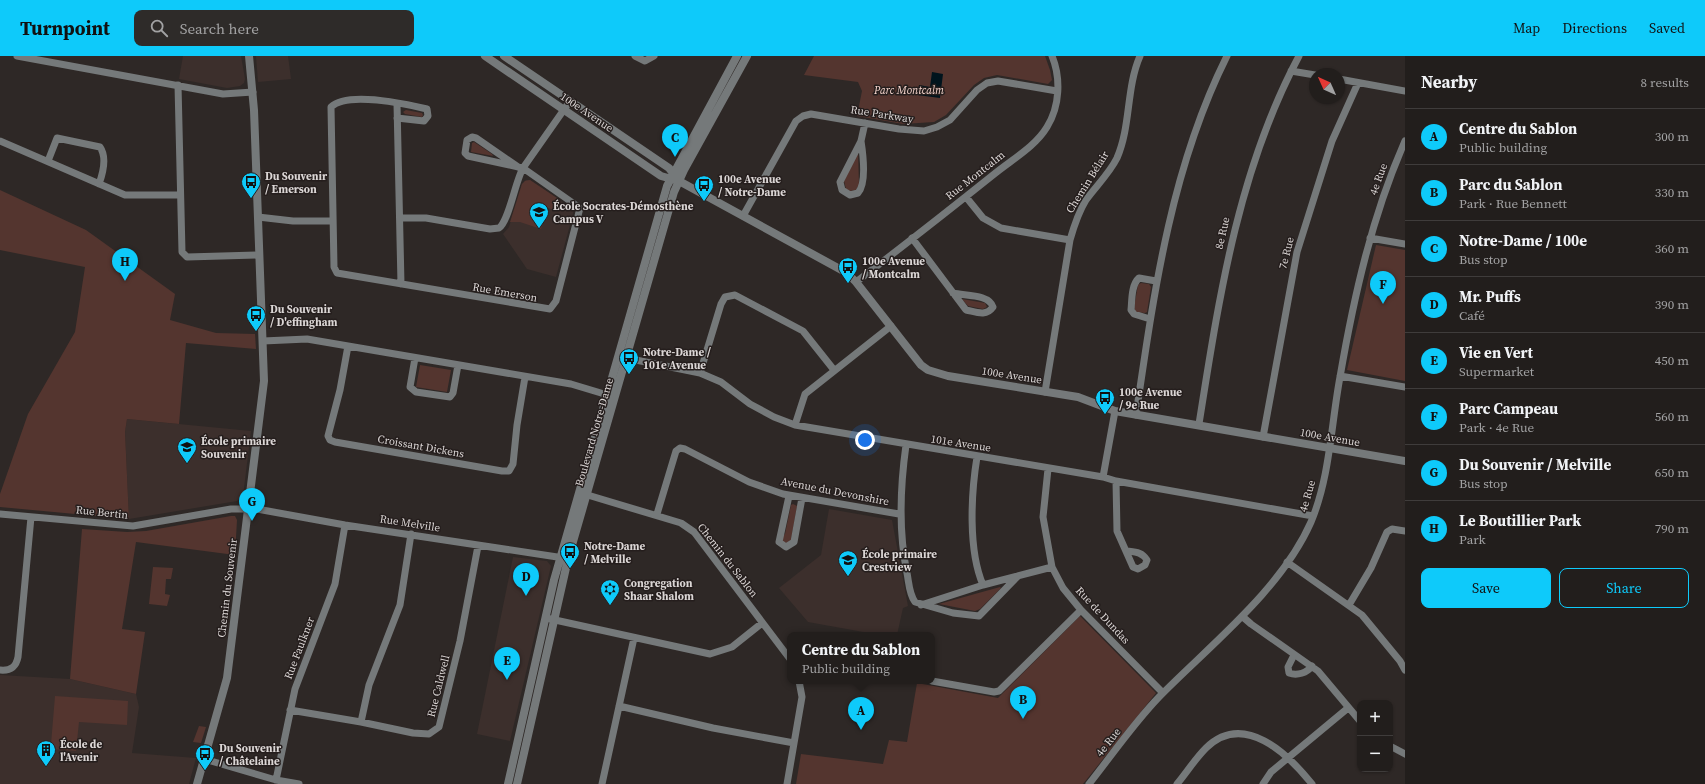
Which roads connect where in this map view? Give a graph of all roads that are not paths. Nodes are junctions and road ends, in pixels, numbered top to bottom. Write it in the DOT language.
graph roads {
  1 [pos="17,56"];
  2 [pos="249,56"];
  3 [pos="485,56"];
  4 [pos="504,56"];
  5 [pos="635,56"];
  6 [pos="654,56"];
  7 [pos="737,56"];
  8 [pos="747,56"];
  9 [pos="1052,56"];
  10 [pos="1140,56"];
  11 [pos="1227,56"];
  12 [pos="1299,56"];
  13 [pos="1292,71"];
  14 [pos="1309,74"];
  15 [pos="1345,80"];
  16 [pos="1358,83"];
  17 [pos="178,85"];
  18 [pos="1405,91"];
  19 [pos="253,92"];
  20 [pos="1057,92"];
  21 [pos="570,101"];
  22 [pos="397,104"];
  23 [pos="563,110"];
  24 [pos="397,118"];
  25 [pos="865,123"];
  26 [pos="0,141"];
  27 [pos="861,141"];
  28 [pos="1405,141"];
  29 [pos="48,161"];
  30 [pos="521,167"];
  31 [pos="672,177"];
  32 [pos="679,181"];
  33 [pos="99,184"];
  34 [pos="180,196"];
  35 [pos="966,197"];
  36 [pos="743,216"];
  37 [pos="258,217"];
  38 [pos="400,218"];
  39 [pos="332,221"];
  40 [pos="912,238"];
  41 [pos="1370,238"];
  42 [pos="1070,240"];
  43 [pos="1405,244"];
  44 [pos="258,255"];
  45 [pos="1156,281"];
  46 [pos="856,282"];
  47 [pos="401,284"];
  48 [pos="953,293"];
  49 [pos="1150,319"];
  50 [pos="891,326"];
  51 [pos="263,340"];
  52 [pos="348,346"];
  53 [pos="415,358"];
  54 [pos="623,358"];
  55 [pos="458,365"];
  56 [pos="834,370"];
  57 [pos="700,372"];
  58 [pos="1340,376"];
  59 [pos="525,377"];
  60 [pos="1405,388"];
  61 [pos="1045,392"];
  62 [pos="611,396"];
  63 [pos="1115,411"];
  64 [pos="1136,414"];
  65 [pos="1199,424"];
  66 [pos="795,425"];
  67 [pos="1263,437"];
  68 [pos="906,445"];
  69 [pos="1329,448"];
  70 [pos="977,457"];
  71 [pos="1405,461"];
  72 [pos="1048,469"];
  73 [pos="1103,477"];
  74 [pos="1116,481"];
  75 [pos="583,493"];
  76 [pos="788,496"];
  77 [pos="802,498"];
  78 [pos="248,508"];
  79 [pos="0,514"];
  80 [pos="657,514"];
  81 [pos="899,514"];
  82 [pos="1313,516"];
  83 [pos="31,517"];
  84 [pos="345,524"];
  85 [pos="1405,531"];
  86 [pos="411,534"];
  87 [pos="478,546"];
  88 [pos="1127,551"];
  89 [pos="564,558"];
  90 [pos="1287,562"];
  91 [pos="1052,567"];
  92 [pos="1018,576"];
  93 [pos="983,585"];
  94 [pos="920,605"];
  95 [pos="1349,605"];
  96 [pos="1081,610"];
  97 [pos="1243,617"];
  98 [pos="546,618"];
  99 [pos="554,620"];
  100 [pos="762,623"];
  101 [pos="634,638"];
  102 [pos="787,655"];
  103 [pos="1294,655"];
  104 [pos="1402,659"];
  105 [pos="1312,666"];
  106 [pos="0,670"];
  107 [pos="1405,670"];
  108 [pos="935,682"];
  109 [pos="800,684"];
  110 [pos="1163,693"];
  111 [pos="619,706"];
  112 [pos="1348,708"];
  113 [pos="290,710"];
  114 [pos="1357,718"];
  115 [pos="361,722"];
  116 [pos="794,743"];
  117 [pos="1393,748"];
  118 [pos="1405,754"];
  119 [pos="1288,758"];
  120 [pos="204,759"];
  121 [pos="276,780"];
  122 [pos="197,784"];
  123 [pos="299,784"];
  124 [pos="508,784"];
  125 [pos="518,784"];
  126 [pos="602,784"];
  127 [pos="787,784"];
  128 [pos="1089,784"];
  129 [pos="1178,784"];
  130 [pos="1263,784"];
  131 [pos="1312,784"];
  1 -- 17 [label="street"];
  2 -- 19 [label="street, Chemin du Souvenir"];
  3 -- 23 [label="street, 100e Avenue"];
  4 -- 21 [label="street, 100e Avenue"];
  5 -- 6 [label="street"];
  7 -- 31 [label="street, Boulevard Notre-Dame"];
  8 -- 32 [label="street, Boulevard Notre-Dame"];
  9 -- 20 [label="street, Rue Montcalm"];
  10 -- 42 [label="street, Chemin Bélair"];
  11 -- 45 [label="street"];
  12 -- 13 [label="street, 8e Rue"];
  13 -- 14 [label="street"];
  13 -- 65 [label="street, 8e Rue"];
  15 -- 16 [label="street"];
  16 -- 18 [label="street"];
  16 -- 67 [label="street, 7e Rue"];
  17 -- 19 [label="street"];
  17 -- 34 [label="street"];
  19 -- 37 [label="street, Chemin du Souvenir"];
  20 -- 25 [label="street, Rue Parkway"];
  20 -- 35 [label="street, Rue Montcalm"];
  21 -- 23 [label="street"];
  21 -- 31 [label="street, 100e Avenue"];
  22 -- 24 [label="street"];
  22 -- 24 [label="street, Rue Emerson"];
  22 -- 39 [label="street, Rue Emerson"];
  23 -- 30 [label="street"];
  23 -- 31 [label="street, 100e Avenue"];
  24 -- 38 [label="street"];
  25 -- 27 [label="street"];
  25 -- 36 [label="street, Rue Parkway"];
  26 -- 29 [label="street"];
  27 -- 27 [label="street"];
  28 -- 41 [label="street, 4e Rue"];
  29 -- 33 [label="street"];
  29 -- 33 [label="street"];
  30 -- 30 [label="street"];
  30 -- 38 [label="street"];
  30 -- 47 [label="street, Rue Emerson"];
  31 -- 32 [label="street, 100e Avenue"];
  31 -- 54 [label="street, Boulevard Notre-Dame"];
  32 -- 36 [label="street, 100e Avenue"];
  32 -- 54 [label="street, Boulevard Notre-Dame"];
  33 -- 34 [label="street"];
  34 -- 44 [label="street"];
  35 -- 40 [label="street, Rue Montcalm"];
  35 -- 42 [label="street"];
  36 -- 46 [label="street, 100e Avenue"];
  37 -- 39 [label="street"];
  37 -- 44 [label="street, Chemin du Souvenir"];
  38 -- 47 [label="street"];
  39 -- 47 [label="street, Rue Emerson"];
  40 -- 46 [label="street, Rue Montcalm"];
  40 -- 48 [label="street"];
  41 -- 43 [label="street"];
  41 -- 58 [label="street, 4e Rue"];
  42 -- 61 [label="street, Chemin Bélair"];
  44 -- 51 [label="street, Chemin du Souvenir"];
  45 -- 49 [label="street"];
  45 -- 49 [label="street"];
  46 -- 50 [label="street, 100e Avenue"];
  48 -- 48 [label="street"];
  49 -- 64 [label="street"];
  50 -- 56 [label="street"];
  50 -- 61 [label="street, 100e Avenue"];
  51 -- 52 [label="street"];
  51 -- 78 [label="street, Chemin du Souvenir"];
  52 -- 53 [label="street"];
  52 -- 59 [label="street, Croissant Dickens"];
  53 -- 55 [label="street"];
  53 -- 55 [label="street"];
  54 -- 57 [label="street, 101e Avenue"];
  54 -- 62 [label="street, Boulevard Notre-Dame"];
  55 -- 59 [label="street"];
  56 -- 57 [label="street"];
  56 -- 66 [label="street"];
  57 -- 66 [label="street, 101e Avenue"];
  58 -- 60 [label="street"];
  58 -- 69 [label="street, 4e Rue"];
  59 -- 62 [label="street"];
  61 -- 63 [label="street, 100e Avenue"];
  62 -- 75 [label="street, Boulevard Notre-Dame"];
  63 -- 64 [label="street, 100e Avenue"];
  63 -- 73 [label="street"];
  64 -- 65 [label="street, 100e Avenue"];
  65 -- 67 [label="street, 100e Avenue"];
  66 -- 68 [label="street, 101e Avenue"];
  67 -- 69 [label="street, 100e Avenue"];
  68 -- 70 [label="street, 101e Avenue"];
  68 -- 81 [label="street"];
  69 -- 71 [label="street, 100e Avenue"];
  69 -- 82 [label="street, 4e Rue"];
  70 -- 72 [label="street, 101e Avenue"];
  70 -- 93 [label="street"];
  72 -- 73 [label="street, 101e Avenue"];
  72 -- 91 [label="street, Rue de Dundas"];
  73 -- 74 [label="street, 101e Avenue"];
  74 -- 82 [label="street, 101e Avenue"];
  74 -- 88 [label="street"];
  75 -- 80 [label="street, Chemin du Sablon"];
  75 -- 89 [label="street, Boulevard Notre-Dame"];
  76 -- 77 [label="street, Avenue du Devonshire"];
  76 -- 77 [label="street"];
  76 -- 80 [label="street, Avenue du Devonshire"];
  77 -- 81 [label="street, Avenue du Devonshire"];
  78 -- 83 [label="street, Rue Bertin"];
  78 -- 84 [label="street, Rue Melville"];
  78 -- 120 [label="street, Chemin du Souvenir"];
  79 -- 83 [label="street, Rue Bertin"];
  80 -- 100 [label="street, Chemin du Sablon"];
  81 -- 94 [label="street"];
  82 -- 90 [label="street, 4e Rue"];
  83 -- 106 [label="street"];
  84 -- 86 [label="street, Rue Melville"];
  84 -- 113 [label="street, Rue Faulkner"];
  85 -- 95 [label="street"];
  86 -- 87 [label="street, Rue Melville"];
  86 -- 115 [label="street"];
  87 -- 89 [label="street, Rue Melville"];
  87 -- 115 [label="street, Rue Caldwell"];
  89 -- 98 [label="street, Boulevard Notre-Dame"];
  89 -- 99 [label="street, Boulevard Notre-Dame"];
  90 -- 95 [label="street"];
  90 -- 97 [label="street, 4e Rue"];
  91 -- 92 [label="street"];
  91 -- 96 [label="street, Rue de Dundas"];
  92 -- 93 [label="street"];
  92 -- 94 [label="street"];
  93 -- 94 [label="street"];
  95 -- 104 [label="street"];
  96 -- 108 [label="street"];
  96 -- 110 [label="street, Rue de Dundas"];
  97 -- 103 [label="street"];
  97 -- 110 [label="street, 4e Rue"];
  98 -- 99 [label="street"];
  98 -- 124 [label="street, Boulevard Notre-Dame"];
  99 -- 101 [label="street"];
  99 -- 125 [label="street, Boulevard Notre-Dame"];
  100 -- 101 [label="street"];
  100 -- 102 [label="street, Chemin du Sablon"];
  101 -- 111 [label="street"];
  103 -- 105 [label="street"];
  103 -- 105 [label="street"];
  104 -- 107 [label="street"];
  105 -- 112 [label="street"];
  109 -- 116 [label="street"];
  110 -- 128 [label="street, 4e Rue"];
  111 -- 116 [label="street"];
  111 -- 126 [label="street"];
  112 -- 114 [label="street"];
  112 -- 119 [label="street"];
  113 -- 115 [label="street, Rue Caldwell"];
  113 -- 121 [label="street, Rue Faulkner"];
  116 -- 127 [label="street"];
  117 -- 118 [label="street"];
  119 -- 129 [label="street"];
  119 -- 130 [label="street"];
  119 -- 131 [label="street"];
  120 -- 121 [label="street"];
  120 -- 122 [label="street, Chemin du Souvenir"];
  121 -- 123 [label="street"];
}
